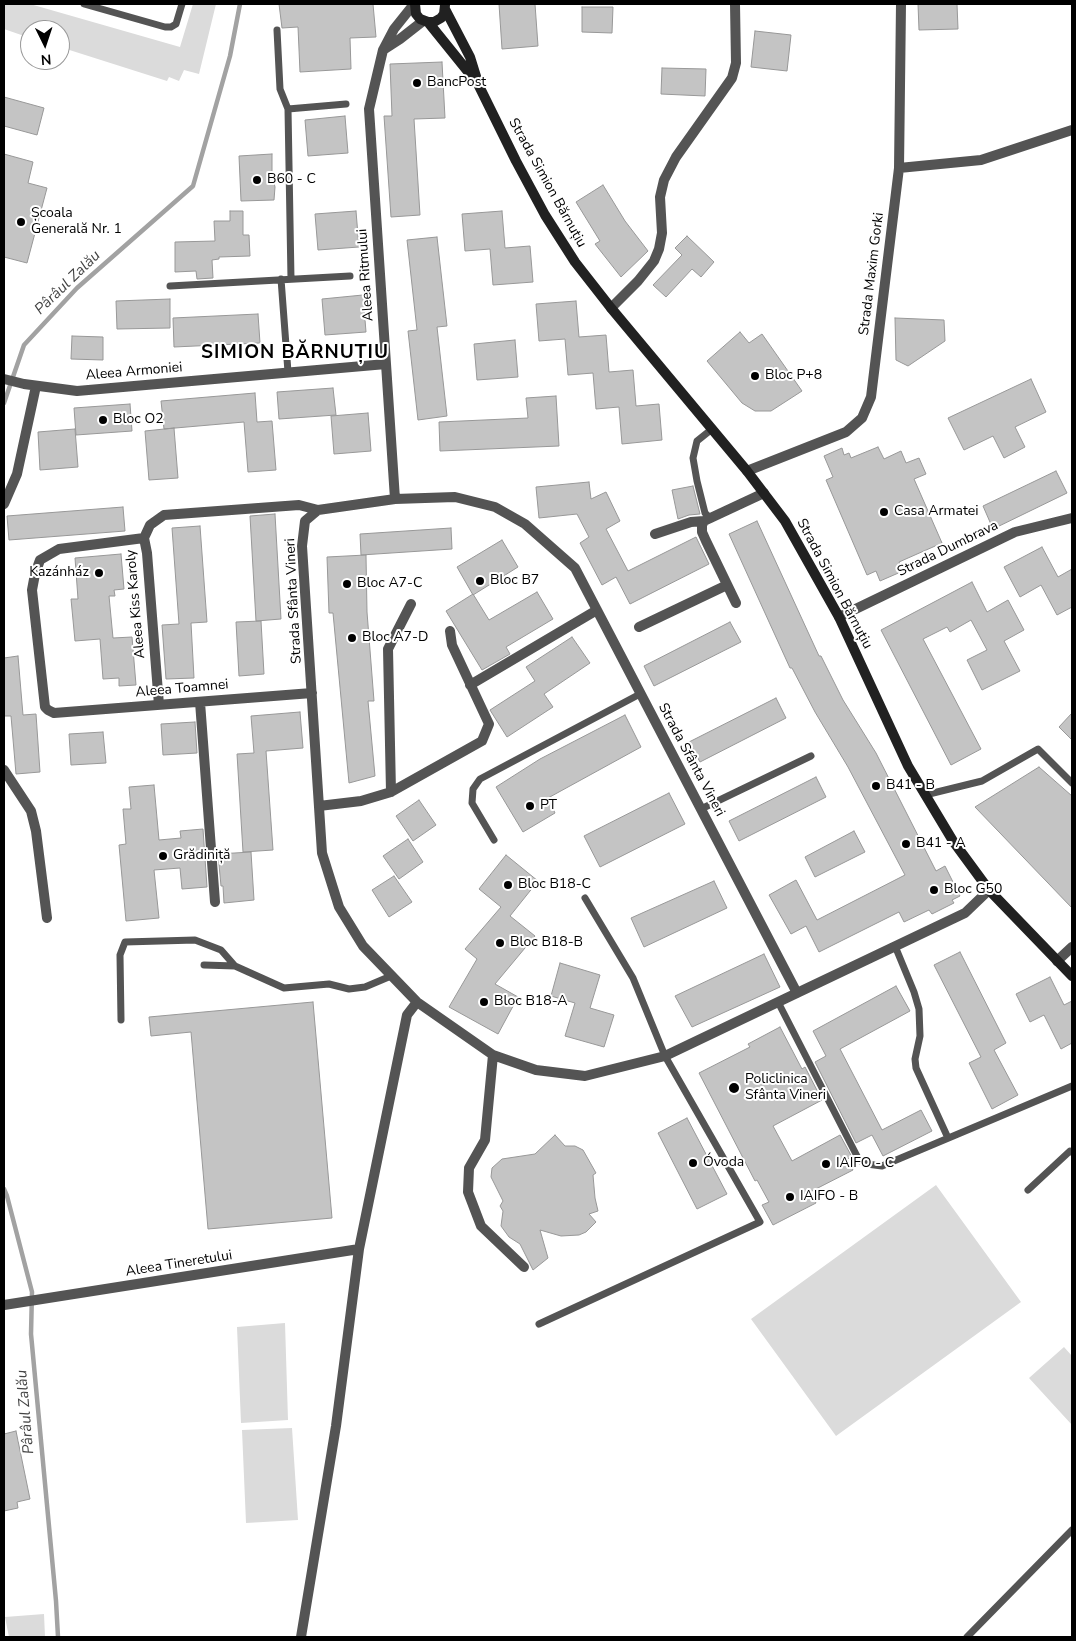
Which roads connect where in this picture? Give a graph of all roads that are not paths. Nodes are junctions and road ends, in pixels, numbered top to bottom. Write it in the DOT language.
graph roads {
  1 [pos="84,4"];
  2 [pos="182,4"];
  3 [pos="415,4"];
  4 [pos="735,4"];
  5 [pos="902,4"];
  6 [pos="445,6"];
  7 [pos="426,21"];
  8 [pos="277,30"];
  9 [pos="382,50"];
  10 [pos="479,86"];
  11 [pos="346,104"];
  12 [pos="288,109"];
  13 [pos="1072,130"];
  14 [pos="899,168"];
  15 [pos="350,276"];
  16 [pos="291,279"];
  17 [pos="281,280"];
  18 [pos="170,286"];
  19 [pos="611,308"];
  20 [pos="386,364"];
  21 [pos="288,372"];
  22 [pos="4,379"];
  23 [pos="36,386"];
  24 [pos="712,429"];
  25 [pos="747,471"];
  26 [pos="764,493"];
  27 [pos="395,499"];
  28 [pos="4,504"];
  29 [pos="318,510"];
  30 [pos="1072,518"];
  31 [pos="707,519"];
  32 [pos="655,534"];
  33 [pos="144,538"];
  34 [pos="727,585"];
  35 [pos="736,603"];
  36 [pos="411,604"];
  37 [pos="597,610"];
  38 [pos="839,617"];
  39 [pos="640,627"];
  40 [pos="450,631"];
  41 [pos="470,685"];
  42 [pos="312,692"];
  43 [pos="640,694"];
  44 [pos="200,702"];
  45 [pos="159,705"];
  46 [pos="811,756"];
  47 [pos="4,770"];
  48 [pos="1072,783"];
  49 [pos="391,792"];
  50 [pos="925,795"];
  51 [pos="319,806"];
  52 [pos="701,809"];
  53 [pos="494,840"];
  54 [pos="989,890"];
  55 [pos="585,898"];
  56 [pos="215,902"];
  57 [pos="48,918"];
  58 [pos="895,946"];
  59 [pos="1072,947"];
  60 [pos="1057,961"];
  61 [pos="204,965"];
  62 [pos="234,966"];
  63 [pos="391,976"];
  64 [pos="1072,976"];
  65 [pos="797,993"];
  66 [pos="417,1002"];
  67 [pos="778,1002"];
  68 [pos="120,1020"];
  69 [pos="492,1055"];
  70 [pos="665,1056"];
  71 [pos="1072,1086"];
  72 [pos="948,1138"];
  73 [pos="1072,1152"];
  74 [pos="1028,1190"];
  75 [pos="359,1249"];
  76 [pos="524,1267"];
  77 [pos="4,1305"];
  78 [pos="539,1324"];
  79 [pos="1072,1530"];
  80 [pos="301,1637"];
  81 [pos="967,1637"];
  1 -- 2 [label="lane"];
  3 -- 7 [label="street, Strada Simion Bărnuțiu"];
  3 -- 9 [label="street, Aleea Ritmului"];
  4 -- 19 [label="street"];
  5 -- 14 [label="street, Strada Maxim Gorki"];
  6 -- 7 [label="street, Strada Simion Bărnuțiu"];
  6 -- 10 [label="street, Strada Simion Bărnuțiu"];
  7 -- 9 [label="street"];
  7 -- 10 [label="street, Strada Simion Bărnuțiu"];
  8 -- 12 [label="lane"];
  9 -- 20 [label="street, Aleea Ritmului"];
  10 -- 19 [label="street, Strada Simion Bărnuțiu"];
  11 -- 12 [label="lane"];
  12 -- 16 [label="lane"];
  13 -- 14 [label="street"];
  14 -- 25 [label="street, Strada Maxim Gorki"];
  15 -- 16 [label="lane"];
  16 -- 17 [label="lane"];
  17 -- 18 [label="lane"];
  17 -- 21 [label="lane"];
  19 -- 24 [label="street, Strada Simion Bărnuțiu"];
  20 -- 21 [label="street, Aleea Armoniei"];
  20 -- 27 [label="street, Aleea Ritmului"];
  21 -- 23 [label="street, Aleea Armoniei"];
  22 -- 23 [label="street, Aleea Armoniei"];
  23 -- 28 [label="street"];
  24 -- 25 [label="street, Strada Simion Bărnuțiu"];
  24 -- 31 [label="lane"];
  25 -- 26 [label="street, Strada Simion Bărnuțiu"];
  26 -- 31 [label="street"];
  26 -- 38 [label="street, Strada Simion Bărnuțiu"];
  27 -- 29 [label="street, Strada Sfânta Vineri"];
  27 -- 37 [label="street, Strada Sfânta Vineri"];
  29 -- 33 [label="street, Aleea Kiss Karoly"];
  29 -- 42 [label="street, Strada Sfânta Vineri"];
  30 -- 38 [label="street, Strada Dumbrava"];
  31 -- 32 [label="street"];
  31 -- 34 [label="street"];
  33 -- 45 [label="street, Aleea Kiss Karoly"];
  33 -- 45 [label="street, Aleea Toamnei"];
  34 -- 35 [label="street"];
  34 -- 39 [label="street"];
  36 -- 49 [label="street"];
  37 -- 41 [label="street"];
  37 -- 43 [label="street, Strada Sfânta Vineri"];
  38 -- 50 [label="street, Strada Simion Bărnuțiu"];
  40 -- 41 [label="street"];
  41 -- 49 [label="street"];
  42 -- 44 [label="street, Aleea Toamnei"];
  42 -- 51 [label="street, Strada Sfânta Vineri"];
  43 -- 52 [label="street, Strada Sfânta Vineri"];
  43 -- 53 [label="lane"];
  44 -- 45 [label="street, Aleea Toamnei"];
  44 -- 56 [label="street"];
  46 -- 52 [label="lane"];
  47 -- 57 [label="street"];
  48 -- 50 [label="lane"];
  49 -- 51 [label="street"];
  50 -- 54 [label="street, Strada Simion Bărnuțiu"];
  51 -- 63 [label="street, Strada Sfânta Vineri"];
  52 -- 65 [label="street, Strada Sfânta Vineri"];
  54 -- 58 [label="street, Strada Sfânta Vineri"];
  54 -- 60 [label="street, Strada Simion Bărnuțiu"];
  55 -- 70 [label="lane"];
  58 -- 65 [label="street, Strada Sfânta Vineri"];
  58 -- 72 [label="lane"];
  59 -- 60 [label="street"];
  60 -- 64 [label="street, Strada Simion Bărnuțiu"];
  61 -- 62 [label="lane"];
  62 -- 63 [label="lane"];
  62 -- 68 [label="lane"];
  63 -- 66 [label="street, Strada Sfânta Vineri"];
  65 -- 67 [label="street, Strada Sfânta Vineri"];
  66 -- 69 [label="street, Strada Sfânta Vineri"];
  66 -- 75 [label="street"];
  67 -- 70 [label="street, Strada Sfânta Vineri"];
  67 -- 72 [label="lane"];
  69 -- 70 [label="street, Strada Sfânta Vineri"];
  69 -- 76 [label="street"];
  70 -- 78 [label="lane"];
  71 -- 72 [label="lane"];
  73 -- 74 [label="lane"];
  75 -- 77 [label="street, Aleea Tineretului"];
  75 -- 80 [label="street"];
  79 -- 81 [label="lane"];
}
